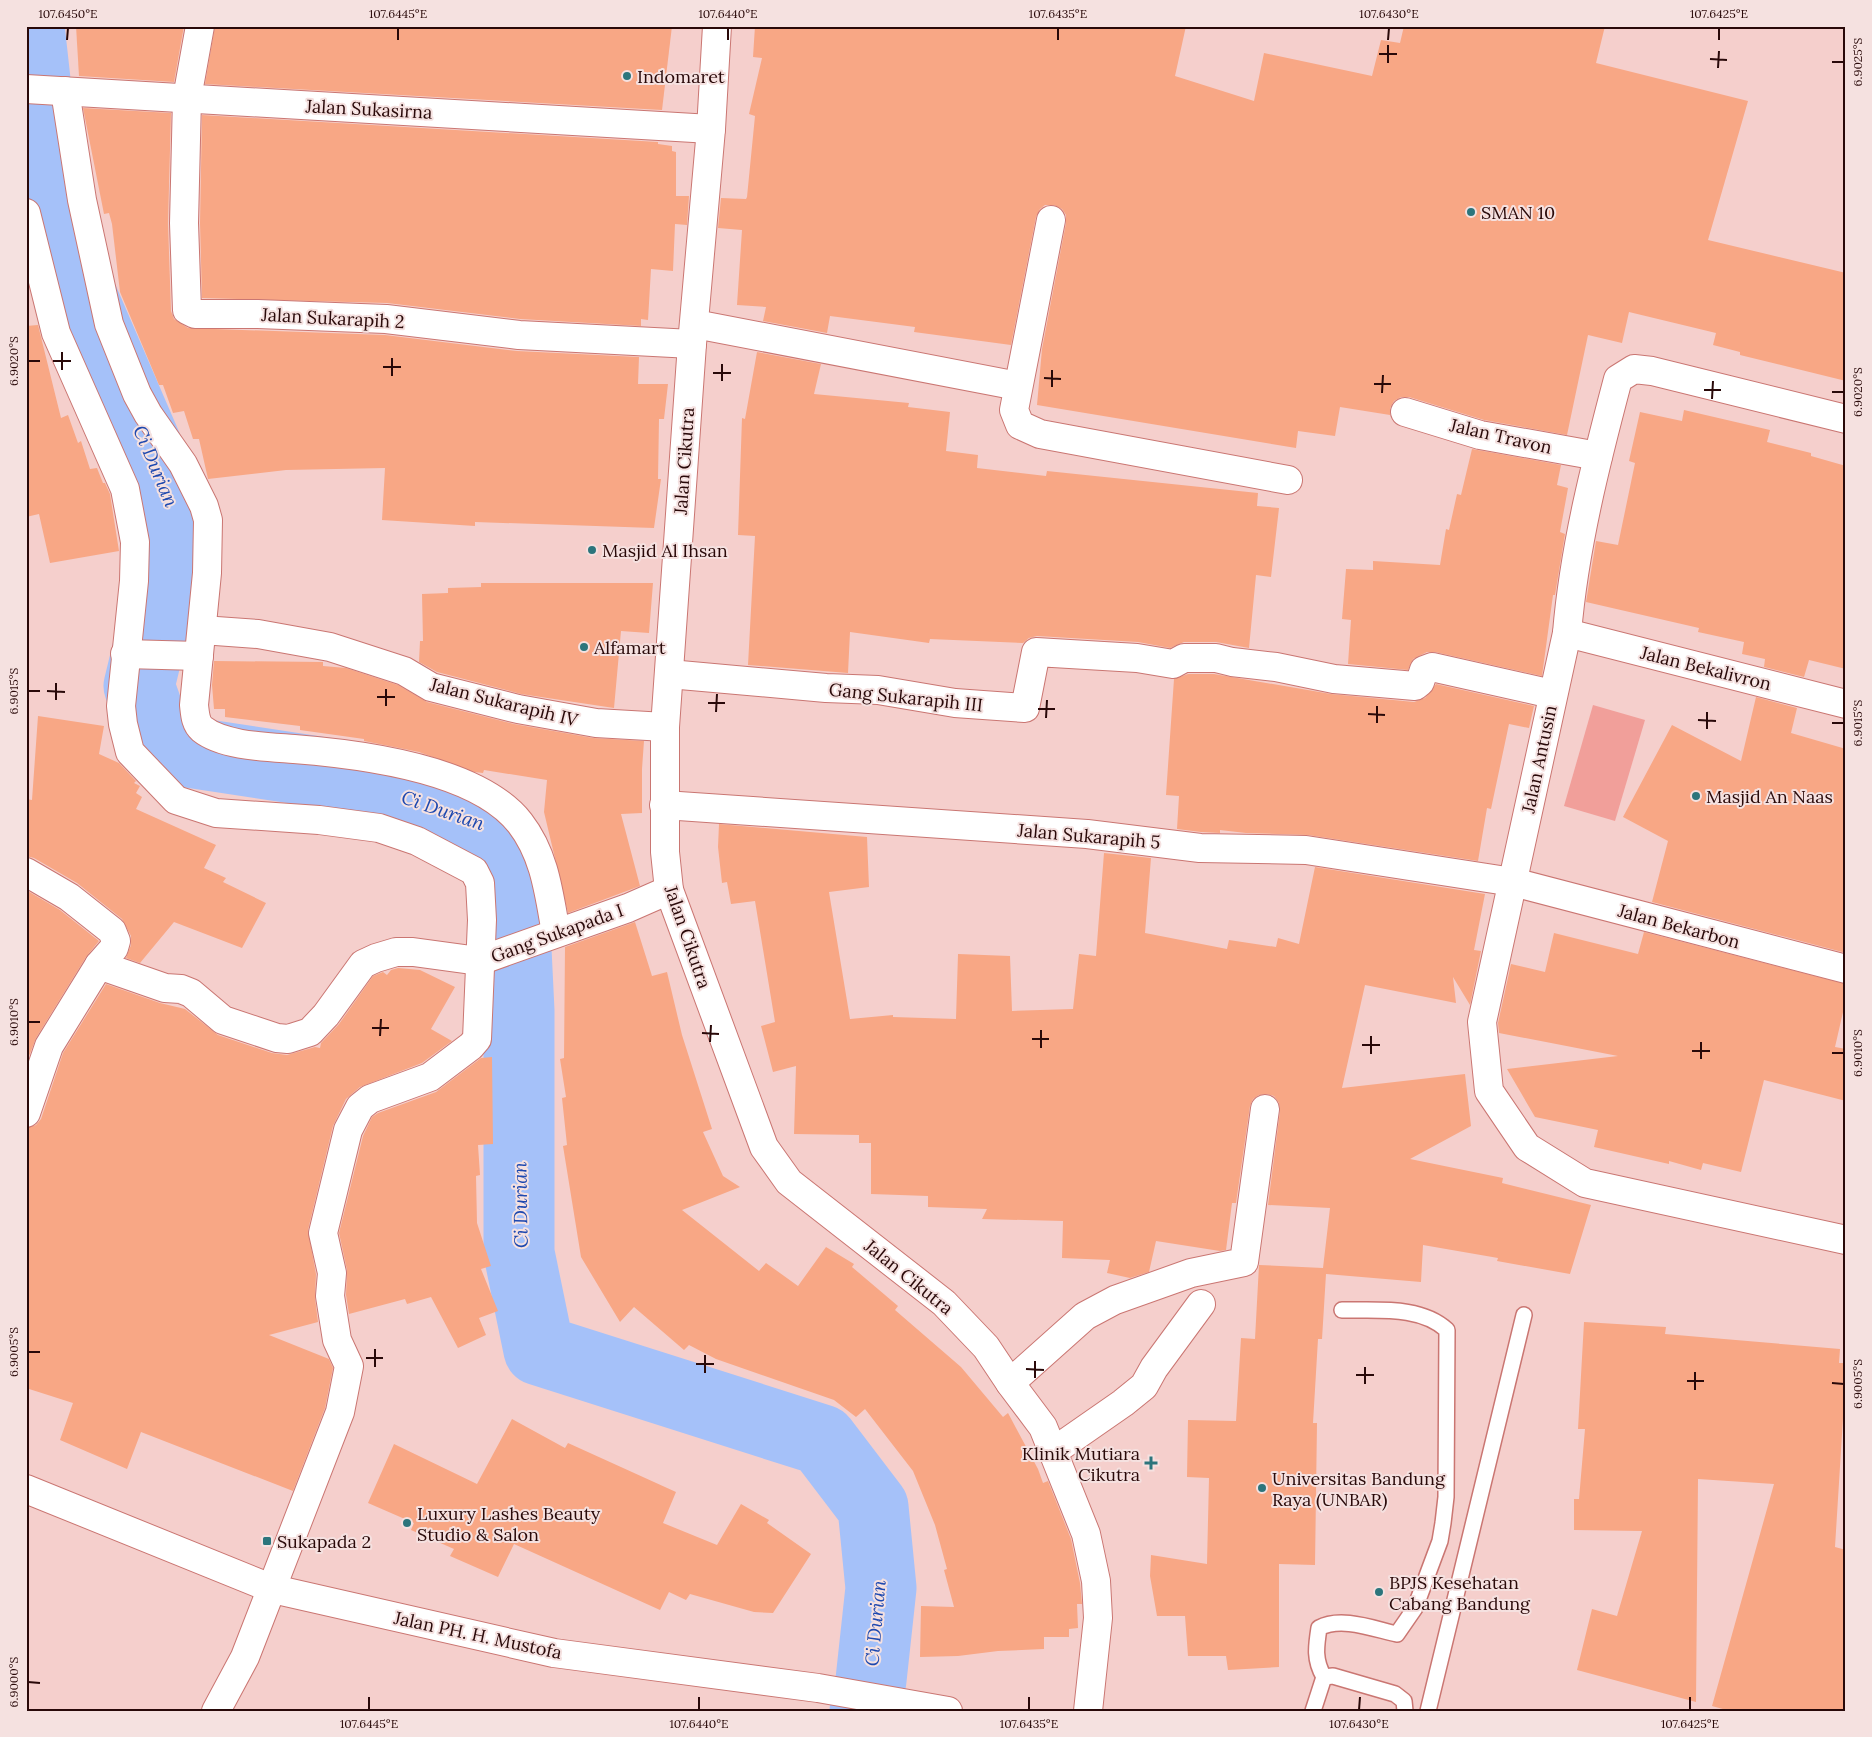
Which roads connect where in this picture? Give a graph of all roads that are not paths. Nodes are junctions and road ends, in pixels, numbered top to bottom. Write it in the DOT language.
graph roads {
  1 [pos="200,26"];
  2 [pos="717,26"];
  3 [pos="48,90"];
  4 [pos="187,98"];
  5 [pos="711,129"];
  6 [pos="26,213"];
  7 [pos="1051,220"];
  8 [pos="693,334"];
  9 [pos="1018,386"];
  10 [pos="1405,412"];
  11 [pos="1846,419"];
  12 [pos="1598,456"];
  13 [pos="1288,480"];
  14 [pos="1567,633"];
  15 [pos="197,647"];
  16 [pos="130,654"];
  17 [pos="669,674"];
  18 [pos="1552,694"];
  19 [pos="1846,704"];
  20 [pos="665,727"];
  21 [pos="664,805"];
  22 [pos="26,872"];
  23 [pos="1513,882"];
  24 [pos="669,890"];
  25 [pos="552,935"];
  26 [pos="480,960"];
  27 [pos="99,965"];
  28 [pos="1846,969"];
  29 [pos="1265,1109"];
  30 [pos="26,1113"];
  31 [pos="1846,1240"];
  32 [pos="1201,1304"];
  33 [pos="1342,1310"];
  34 [pos="1524,1315"];
  35 [pos="1010,1383"];
  36 [pos="1054,1451"];
  37 [pos="26,1489"];
  38 [pos="273,1589"];
  39 [pos="1324,1677"];
  40 [pos="216,1711"];
  41 [pos="948,1711"];
  42 [pos="1088,1711"];
  43 [pos="1313,1711"];
  44 [pos="1406,1711"];
  45 [pos="1428,1711"];
  1 -- 4 [label="main road"];
  2 -- 5 [label="main road, Jalan Cikutra"];
  3 -- 4 [label="main road, Jalan Sukasirna"];
  3 -- 15 [label="main road"];
  4 -- 5 [label="main road, Jalan Sukasirna"];
  4 -- 8 [label="main road, Jalan Sukarapih 2"];
  5 -- 8 [label="main road, Jalan Cikutra"];
  6 -- 16 [label="main road"];
  7 -- 9 [label="main road"];
  8 -- 9 [label="main road"];
  8 -- 17 [label="main road, Jalan Cikutra"];
  9 -- 13 [label="main road"];
  10 -- 12 [label="main road, Jalan Travon"];
  11 -- 12 [label="main road, Jalan Antusin"];
  12 -- 14 [label="main road, Jalan Antusin"];
  14 -- 18 [label="main road, Jalan Antusin"];
  14 -- 19 [label="main road, Jalan Bekalivron"];
  15 -- 16 [label="main road, Jalan Sukarapih IV"];
  15 -- 20 [label="main road, Jalan Sukarapih IV"];
  15 -- 25 [label="main road"];
  16 -- 26 [label="main road"];
  17 -- 18 [label="main road, Gang Sukarapih III"];
  17 -- 20 [label="main road, Jalan Cikutra"];
  18 -- 23 [label="main road, Jalan Antusin"];
  20 -- 21 [label="main road, Jalan Cikutra"];
  21 -- 23 [label="main road, Jalan Sukarapih 5"];
  21 -- 24 [label="main road, Jalan Cikutra"];
  22 -- 27 [label="main road"];
  23 -- 28 [label="main road, Jalan Bekarbon"];
  23 -- 31 [label="main road, Jalan Antusin"];
  24 -- 25 [label="main road, Gang Sukapada I"];
  24 -- 35 [label="main road, Jalan Cikutra"];
  25 -- 26 [label="main road, Gang Sukapada I"];
  26 -- 27 [label="main road, Gang Sukapada I"];
  26 -- 38 [label="main road"];
  27 -- 30 [label="main road"];
  29 -- 35 [label="main road"];
  32 -- 36 [label="main road"];
  33 -- 39 [label="lane"];
  34 -- 45 [label="lane"];
  35 -- 36 [label="main road, Jalan Cikutra"];
  36 -- 42 [label="main road, Jalan Cikutra"];
  37 -- 38 [label="main road, Jalan PH. H. Mustofa"];
  38 -- 40 [label="main road"];
  38 -- 41 [label="main road, Jalan PH. H. Mustofa"];
  39 -- 43 [label="lane"];
  39 -- 44 [label="lane"];
}
